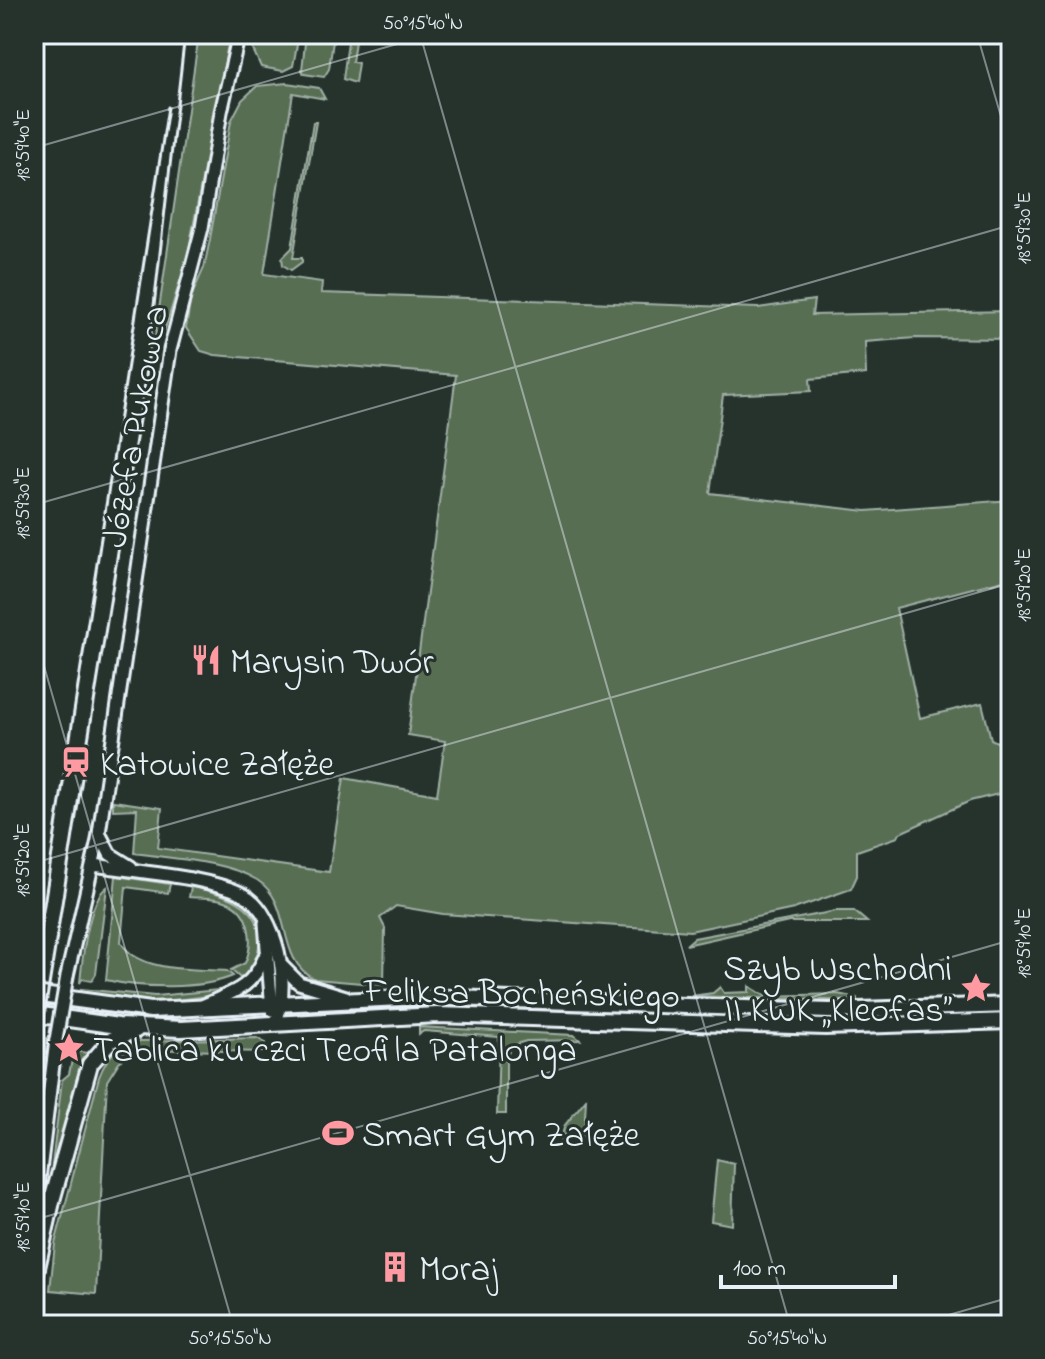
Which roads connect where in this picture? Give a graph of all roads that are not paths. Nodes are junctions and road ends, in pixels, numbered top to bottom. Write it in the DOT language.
graph roads {
  1 [pos="239,34"];
  2 [pos="99,830"];
  3 [pos="94,865"];
  4 [pos="142,873"];
  5 [pos="265,919"];
  6 [pos="266,956"];
  7 [pos="281,964"];
  8 [pos="34,994"];
  9 [pos="350,999"];
  10 [pos="276,1002"];
  11 [pos="1011,1005"];
  12 [pos="196,1009"];
  13 [pos="34,1014"];
  14 [pos="1011,1021"];
  15 [pos="276,1023"];
  16 [pos="140,1028"];
  17 [pos="34,1220"];
  18 [pos="34,1281"];
  1 -- 2 [label="street, Józefa Pukowca"];
  2 -- 3 [label="street, Józefa Pukowca"];
  2 -- 4 [label="street"];
  3 -- 4 [label="street"];
  3 -- 17 [label="street, Józefa Pukowca, bridge"];
  4 -- 5 [label="street"];
  5 -- 6 [label="street"];
  5 -- 7 [label="street"];
  6 -- 10 [label="street"];
  6 -- 12 [label="street"];
  7 -- 9 [label="street"];
  7 -- 10 [label="street"];
  8 -- 12 [label="main road, Feliksa Bocheńskiego"];
  9 -- 10 [label="main road, Feliksa Bocheńskiego"];
  9 -- 11 [label="main road, Feliksa Bocheńskiego"];
  10 -- 12 [label="main road, Feliksa Bocheńskiego"];
  10 -- 15 [label="street"];
  13 -- 16 [label="main road, Feliksa Bocheńskiego"];
  14 -- 15 [label="main road, Feliksa Bocheńskiego"];
  15 -- 16 [label="main road, Feliksa Bocheńskiego"];
  16 -- 18 [label="main road"];
}
